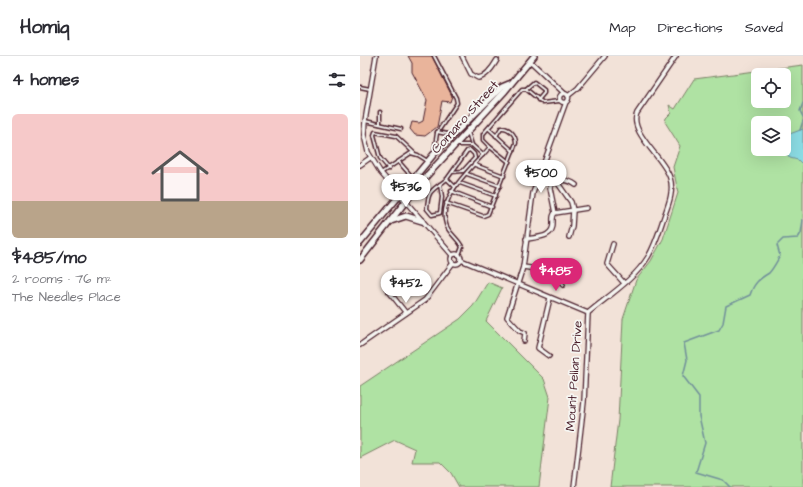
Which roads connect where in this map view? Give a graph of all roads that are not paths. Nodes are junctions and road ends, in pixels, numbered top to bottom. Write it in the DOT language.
graph roads {
  1 [pos="376,56"];
  2 [pos="434,56"];
  3 [pos="462,56"];
  4 [pos="534,56"];
  5 [pos="605,56"];
  6 [pos="676,56"];
  7 [pos="497,60"];
  8 [pos="530,61"];
  9 [pos="510,83"];
  10 [pos="360,87"];
  11 [pos="370,89"];
  12 [pos="526,89"];
  13 [pos="564,94"];
  14 [pos="568,96"];
  15 [pos="538,100"];
  16 [pos="560,100"];
  17 [pos="566,102"];
  18 [pos="380,112"];
  19 [pos="365,121"];
  20 [pos="380,124"];
  21 [pos="401,129"];
  22 [pos="489,129"];
  23 [pos="468,131"];
  24 [pos="437,132"];
  25 [pos="452,135"];
  26 [pos="496,136"];
  27 [pos="472,145"];
  28 [pos="455,146"];
  29 [pos="490,147"];
  30 [pos="513,151"];
  31 [pos="414,153"];
  32 [pos="434,154"];
  33 [pos="483,155"];
  34 [pos="370,158"];
  35 [pos="427,161"];
  36 [pos="399,162"];
  37 [pos="509,162"];
  38 [pos="360,165"];
  39 [pos="475,165"];
  40 [pos="389,169"];
  41 [pos="452,172"];
  42 [pos="381,173"];
  43 [pos="467,174"];
  44 [pos="504,176"];
  45 [pos="413,178"];
  46 [pos="446,178"];
  47 [pos="459,182"];
  48 [pos="557,182"];
  49 [pos="440,184"];
  50 [pos="576,184"];
  51 [pos="500,186"];
  52 [pos="456,187"];
  53 [pos="451,192"];
  54 [pos="398,195"];
  55 [pos="496,196"];
  56 [pos="405,201"];
  57 [pos="446,203"];
  58 [pos="492,207"];
  59 [pos="587,208"];
  60 [pos="573,210"];
  61 [pos="555,213"];
  62 [pos="422,221"];
  63 [pos="390,222"];
  64 [pos="569,237"];
  65 [pos="526,239"];
  66 [pos="360,244"];
  67 [pos="613,244"];
  68 [pos="459,254"];
  69 [pos="452,255"];
  70 [pos="360,260"];
  71 [pos="461,260"];
  72 [pos="453,263"];
  73 [pos="576,266"];
  74 [pos="523,267"];
  75 [pos="547,272"];
  76 [pos="624,283"];
  77 [pos="563,285"];
  78 [pos="518,286"];
  79 [pos="387,289"];
  80 [pos="550,298"];
  81 [pos="406,313"];
  82 [pos="588,313"];
  83 [pos="524,341"];
  84 [pos="360,345"];
  85 [pos="549,356"];
  86 [pos="574,487"];
  1 -- 11 [label="street"];
  2 -- 24 [label="lane"];
  3 -- 7 [label="street"];
  4 -- 8 [label="street, Comaro Street"];
  5 -- 14 [label="street"];
  6 -- 76 [label="street, Mount Pellan Drive"];
  8 -- 9 [label="street, Comaro Street"];
  8 -- 13 [label="street"];
  9 -- 23 [label="street, Comaro Street"];
  9 -- 25 [label="street, Comaro Street"];
  10 -- 11 [label="lane"];
  11 -- 19 [label="street"];
  12 -- 15 [label="lane"];
  12 -- 15 [label="lane"];
  12 -- 22 [label="lane"];
  13 -- 14 [label="street"];
  13 -- 16 [label="street"];
  14 -- 17 [label="street"];
  15 -- 16 [label="lane"];
  16 -- 17 [label="street"];
  17 -- 65 [label="street"];
  18 -- 20 [label="lane"];
  19 -- 20 [label="lane"];
  19 -- 34 [label="street"];
  20 -- 21 [label="lane"];
  22 -- 26 [label="lane"];
  22 -- 29 [label="lane"];
  23 -- 27 [label="lane"];
  23 -- 28 [label="street, Comaro Street"];
  24 -- 25 [label="lane"];
  24 -- 32 [label="lane"];
  25 -- 32 [label="street, Comaro Street"];
  26 -- 30 [label="lane"];
  26 -- 30 [label="lane"];
  27 -- 28 [label="lane"];
  27 -- 33 [label="lane"];
  28 -- 56 [label="street, Comaro Street"];
  29 -- 33 [label="lane"];
  29 -- 37 [label="lane"];
  30 -- 37 [label="lane"];
  31 -- 35 [label="lane"];
  31 -- 36 [label="lane"];
  31 -- 40 [label="lane"];
  32 -- 35 [label="street, Comaro Street"];
  33 -- 39 [label="lane"];
  34 -- 38 [label="street"];
  34 -- 42 [label="street"];
  35 -- 45 [label="street, Comaro Street"];
  36 -- 40 [label="lane"];
  36 -- 45 [label="lane"];
  37 -- 44 [label="lane"];
  39 -- 43 [label="lane"];
  39 -- 44 [label="lane"];
  40 -- 42 [label="lane"];
  41 -- 41 [label="lane"];
  41 -- 46 [label="lane"];
  42 -- 54 [label="street"];
  43 -- 47 [label="lane"];
  43 -- 51 [label="lane"];
  44 -- 51 [label="lane"];
  45 -- 54 [label="street, Comaro Street"];
  46 -- 49 [label="lane"];
  46 -- 52 [label="lane"];
  47 -- 52 [label="lane"];
  47 -- 55 [label="lane"];
  48 -- 50 [label="street"];
  48 -- 60 [label="street"];
  48 -- 61 [label="street"];
  49 -- 49 [label="lane"];
  51 -- 55 [label="lane"];
  52 -- 53 [label="lane"];
  53 -- 57 [label="lane"];
  53 -- 58 [label="lane"];
  54 -- 56 [label="street"];
  54 -- 66 [label="street, Comaro Street"];
  55 -- 58 [label="lane"];
  56 -- 62 [label="street"];
  56 -- 63 [label="street, Comaro Street"];
  57 -- 58 [label="lane"];
  57 -- 68 [label="lane"];
  59 -- 60 [label="street"];
  60 -- 61 [label="street"];
  60 -- 64 [label="street"];
  61 -- 65 [label="street"];
  62 -- 63 [label="street"];
  62 -- 69 [label="street"];
  63 -- 70 [label="street, Comaro Street"];
  65 -- 74 [label="street"];
  67 -- 76 [label="street"];
  68 -- 69 [label="street"];
  68 -- 71 [label="street"];
  69 -- 72 [label="street"];
  71 -- 72 [label="street"];
  71 -- 78 [label="street"];
  72 -- 81 [label="street"];
  73 -- 75 [label="street"];
  74 -- 75 [label="street"];
  74 -- 78 [label="street"];
  75 -- 77 [label="street"];
  76 -- 82 [label="street, Mount Pellan Drive"];
  78 -- 80 [label="street"];
  78 -- 83 [label="street"];
  79 -- 81 [label="street"];
  80 -- 82 [label="street"];
  80 -- 85 [label="street"];
  81 -- 84 [label="street"];
  82 -- 86 [label="street, Mount Pellan Drive"];
}
